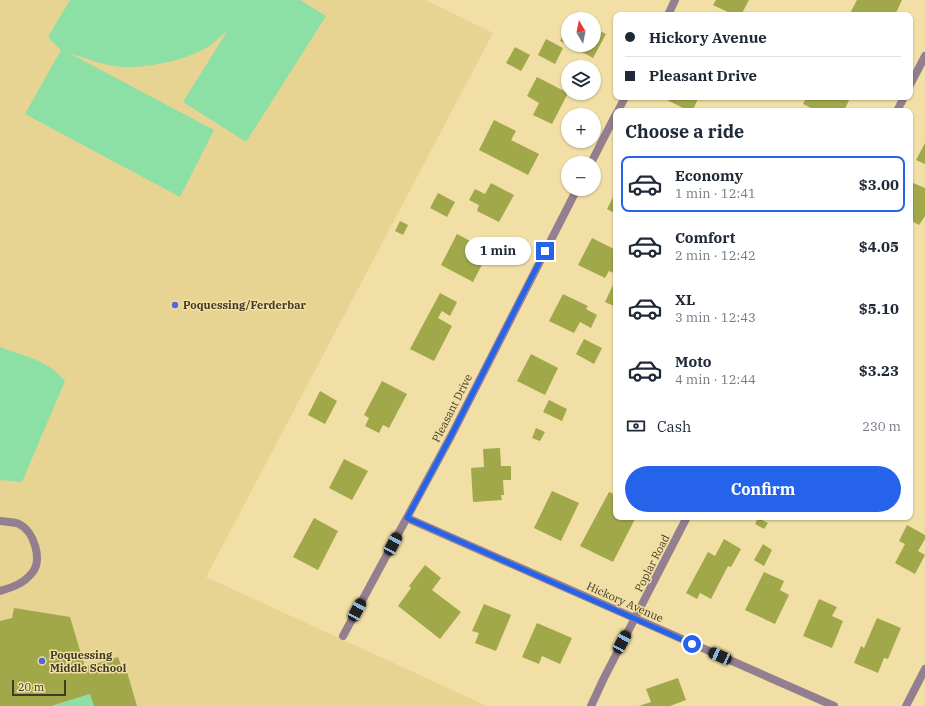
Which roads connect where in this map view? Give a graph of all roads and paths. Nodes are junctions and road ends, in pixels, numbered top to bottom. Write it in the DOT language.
graph roads {
  1 [pos="675,0"];
  2 [pos="669,12"];
  3 [pos="925,56"];
  4 [pos="913,79"];
  5 [pos="613,120"];
  6 [pos="595,156"];
  7 [pos="573,196"];
  8 [pos="407,518"];
  9 [pos="686,520"];
  10 [pos="0,522"];
  11 [pos="0,591"];
  12 [pos="635,619"];
  13 [pos="343,636"];
  14 [pos="925,669"];
  15 [pos="591,706"];
  16 [pos="834,706"];
  17 [pos="906,706"];
  1 -- 2 [label="street"];
  3 -- 4 [label="street"];
  5 -- 6 [label="street"];
  7 -- 8 [label="street, Pleasant Drive"];
  8 -- 12 [label="street, Hickory Avenue"];
  8 -- 13 [label="street, Pleasant Drive"];
  9 -- 12 [label="street, Poplar Road"];
  10 -- 11 [label="street"];
  12 -- 15 [label="street, Poplar Road"];
  12 -- 16 [label="street, Hickory Avenue"];
  14 -- 17 [label="street"];
}
